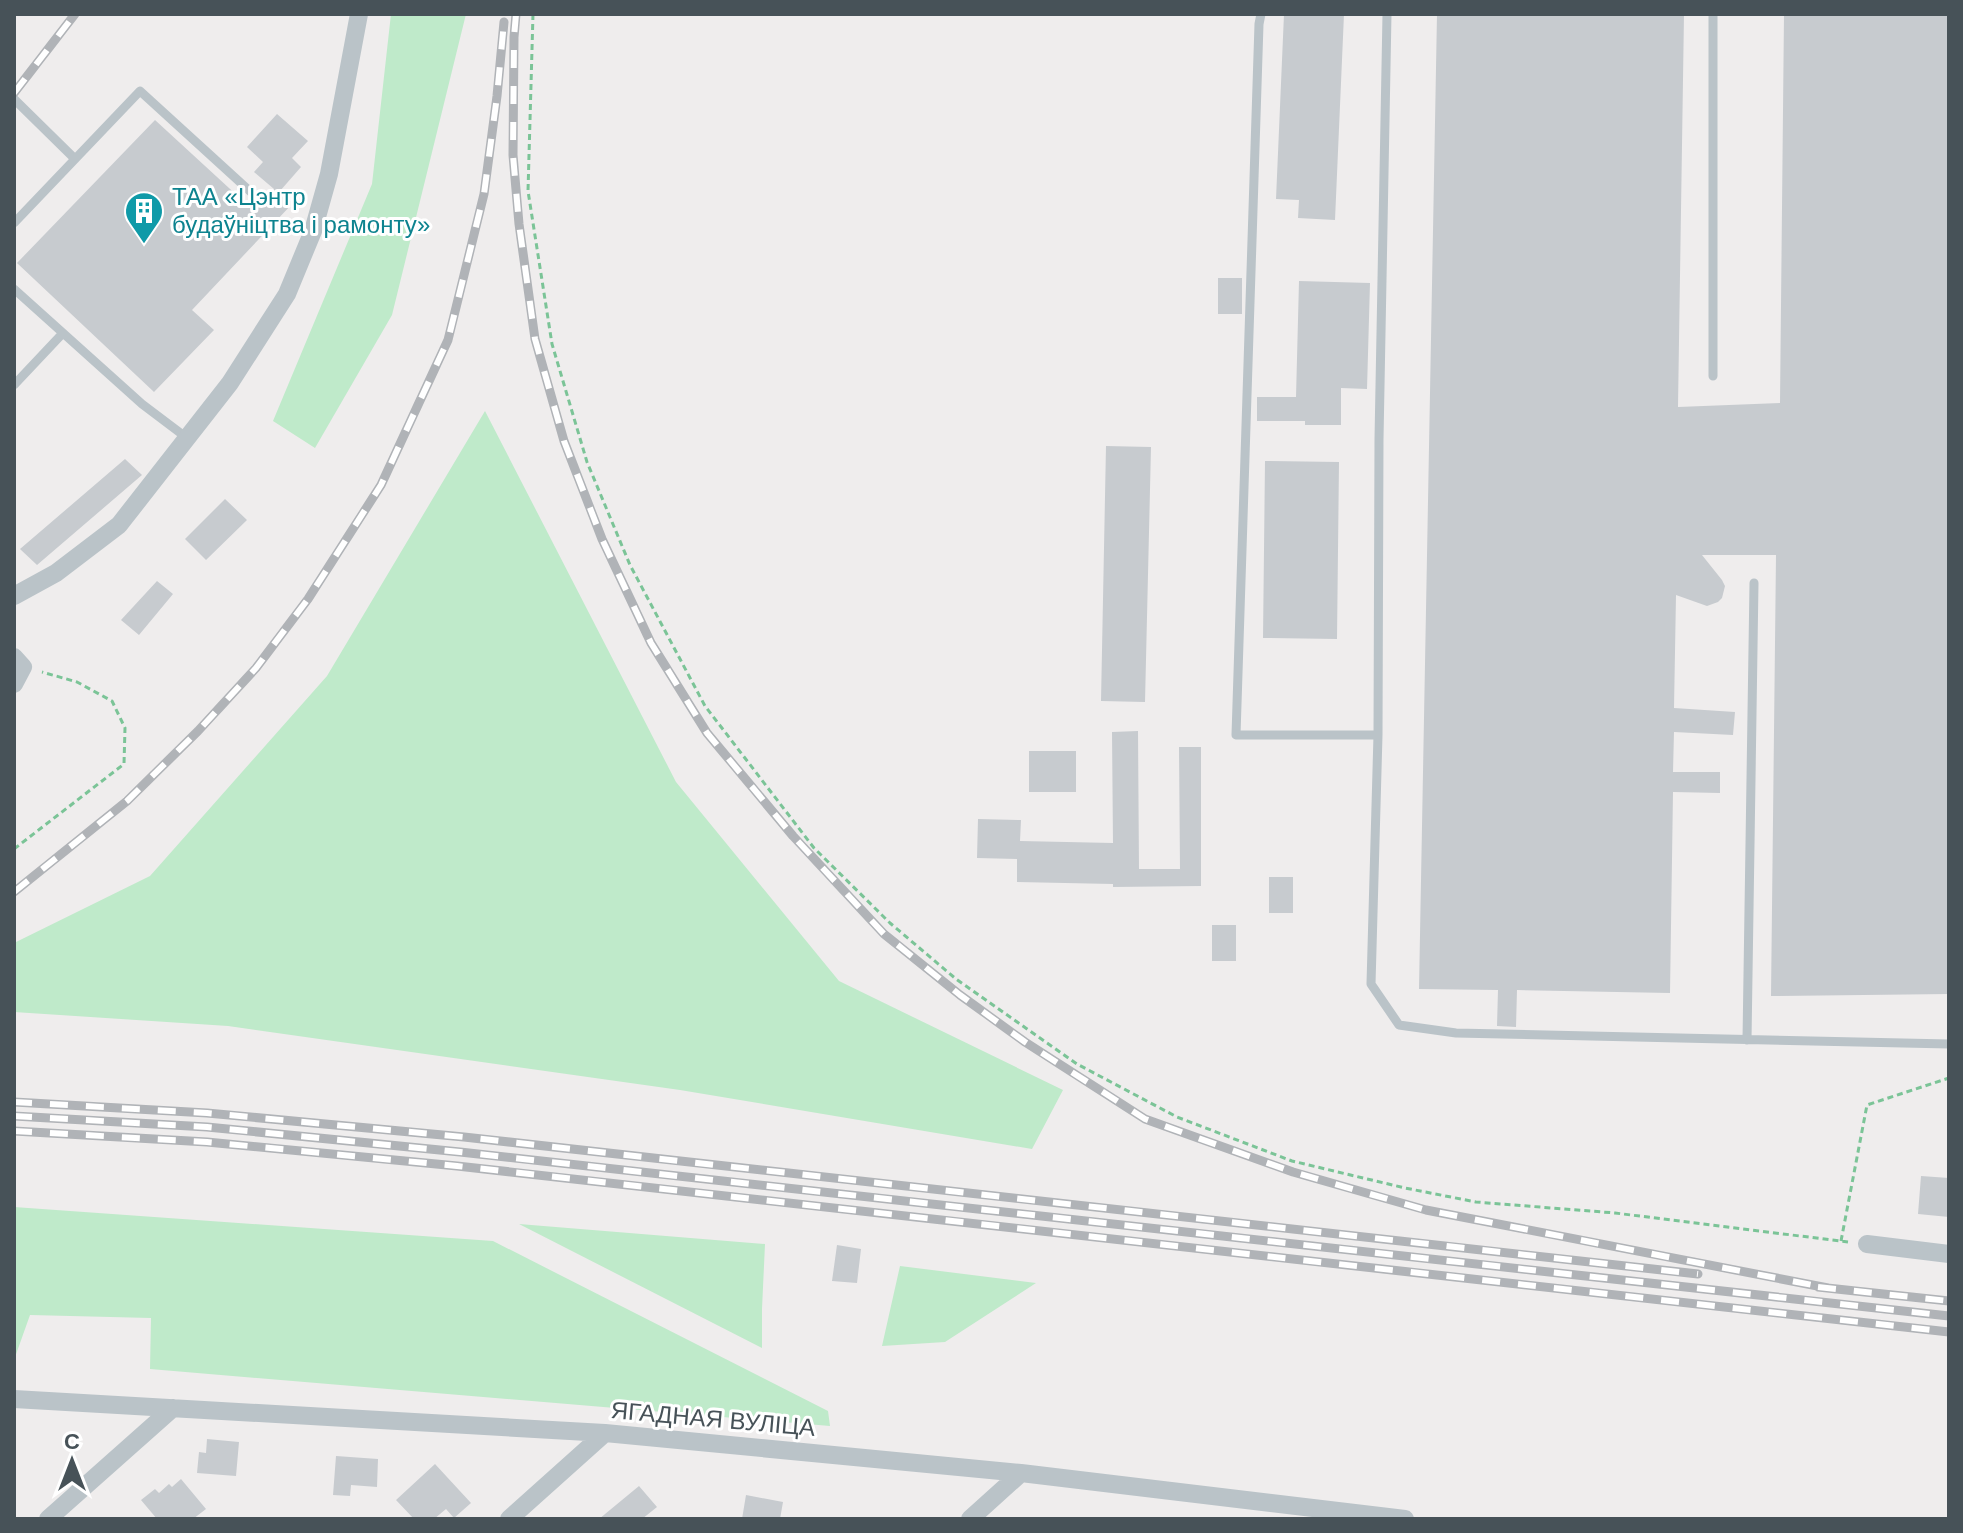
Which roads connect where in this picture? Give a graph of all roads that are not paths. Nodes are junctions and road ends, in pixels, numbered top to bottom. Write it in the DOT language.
graph roads {
  1 [pos="359,14"];
  2 [pos="1261,14"];
  3 [pos="1387,14"];
  4 [pos="1713,14"];
  5 [pos="14,99"];
  6 [pos="75,159"];
  7 [pos="253,194"];
  8 [pos="14,223"];
  9 [pos="14,289"];
  10 [pos="63,333"];
  11 [pos="1713,376"];
  12 [pos="14,385"];
  13 [pos="187,438"];
  14 [pos="1754,583"];
  15 [pos="14,596"];
  16 [pos="18,662"];
  17 [pos="14,684"];
  18 [pos="1378,735"];
  19 [pos="1747,1040"];
  20 [pos="1949,1044"];
  21 [pos="1867,1244"];
  22 [pos="1949,1254"];
  23 [pos="14,1399"];
  24 [pos="173,1408"];
  25 [pos="605,1433"];
  26 [pos="1021,1473"];
  27 [pos="48,1519"];
  28 [pos="509,1519"];
  29 [pos="970,1519"];
  30 [pos="1405,1519"];
  1 -- 13 [label="street"];
  2 -- 18 [label="lane"];
  3 -- 18 [label="lane"];
  4 -- 11 [label="lane"];
  5 -- 6 [label="lane"];
  6 -- 7 [label="lane"];
  6 -- 8 [label="lane"];
  9 -- 10 [label="lane"];
  10 -- 12 [label="lane"];
  10 -- 13 [label="lane"];
  13 -- 15 [label="street"];
  14 -- 19 [label="lane"];
  16 -- 17 [label="street"];
  18 -- 19 [label="lane"];
  19 -- 20 [label="lane"];
  21 -- 22 [label="street"];
  23 -- 24 [label="street, ЯГАДНАЯ ВУЛІЦА"];
  24 -- 25 [label="street, ЯГАДНАЯ ВУЛІЦА"];
  24 -- 27 [label="street"];
  25 -- 26 [label="street, ЯГАДНАЯ ВУЛІЦА"];
  25 -- 28 [label="street"];
  26 -- 29 [label="street"];
  26 -- 30 [label="street, ЯГАДНАЯ ВУЛІЦА"];
}
